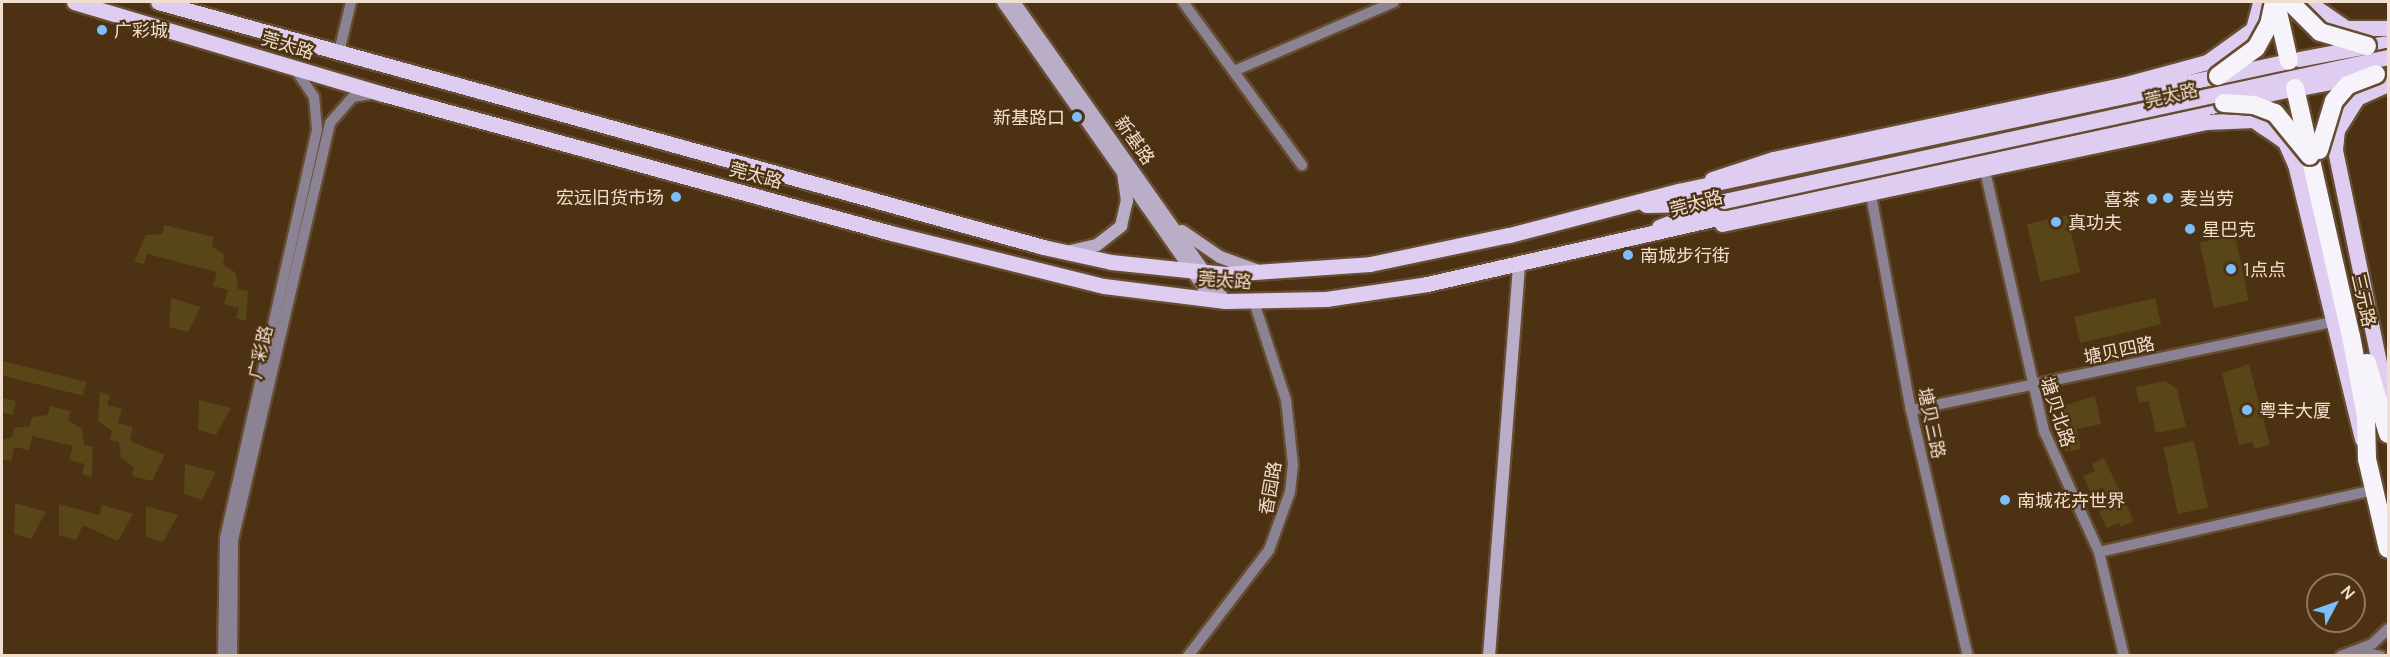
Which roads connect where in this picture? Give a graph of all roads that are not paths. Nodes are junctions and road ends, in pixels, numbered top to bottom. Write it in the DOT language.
graph roads {
  1 [pos="74,2"];
  2 [pos="158,2"];
  3 [pos="351,2"];
  4 [pos="1003,2"];
  5 [pos="1014,2"];
  6 [pos="1183,2"];
  7 [pos="1394,2"];
  8 [pos="2260,2"];
  9 [pos="2275,2"];
  10 [pos="2288,2"];
  11 [pos="2308,2"];
  12 [pos="2331,22"];
  13 [pos="2388,28"];
  14 [pos="2253,29"];
  15 [pos="2388,43"];
  16 [pos="2367,46"];
  17 [pos="339,52"];
  18 [pos="2388,57"];
  19 [pos="2294,60"];
  20 [pos="291,66"];
  21 [pos="1234,71"];
  22 [pos="2218,76"];
  23 [pos="2384,76"];
  24 [pos="2300,88"];
  25 [pos="383,94"];
  26 [pos="2224,103"];
  27 [pos="2346,113"];
  28 [pos="2271,131"];
  29 [pos="2315,153"];
  30 [pos="1302,165"];
  31 [pos="1122,169"];
  32 [pos="1985,171"];
  33 [pos="1678,191"];
  34 [pos="1871,195"];
  35 [pos="1724,201"];
  36 [pos="1637,204"];
  37 [pos="1168,218"];
  38 [pos="1687,228"];
  39 [pos="1643,235"];
  40 [pos="1065,252"];
  41 [pos="1519,263"];
  42 [pos="1199,272"];
  43 [pos="1265,273"];
  44 [pos="1218,300"];
  45 [pos="1254,302"];
  46 [pos="2334,322"];
  47 [pos="2355,335"];
  48 [pos="2031,384"];
  49 [pos="2388,405"];
  50 [pos="1911,410"];
  51 [pos="2388,434"];
  52 [pos="2367,459"];
  53 [pos="2375,490"];
  54 [pos="2388,549"];
  55 [pos="2099,552"];
  56 [pos="2388,629"];
  57 [pos="2357,652"];
  58 [pos="223,656"];
  59 [pos="232,656"];
  60 [pos="1188,656"];
  61 [pos="1489,656"];
  62 [pos="1968,656"];
  63 [pos="2124,656"];
  64 [pos="2341,656"];
  65 [pos="2381,656"];
  1 -- 20 [label="main road, 莞太路"];
  2 -- 17 [label="main road, 莞太路"];
  3 -- 17 [label="street"];
  4 -- 31 [label="street, 新基路"];
  5 -- 37 [label="street, 新基路"];
  6 -- 21 [label="street"];
  7 -- 21 [label="street"];
  8 -- 14 [label="main road"];
  9 -- 19 [label="highway, bridge"];
  9 -- 22 [label="highway, bridge"];
  10 -- 16 [label="highway, bridge"];
  10 -- 19 [label="highway"];
  11 -- 12 [label="main road"];
  12 -- 13 [label="main road"];
  12 -- 14 [label="main road"];
  12 -- 27 [label="main road"];
  14 -- 28 [label="main road"];
  14 -- 33 [label="main road"];
  15 -- 16 [label="main road, 莞太路"];
  16 -- 19 [label="main road, 莞太路, bridge"];
  17 -- 40 [label="main road, 莞太路"];
  18 -- 35 [label="main road, bridge"];
  19 -- 22 [label="main road, 莞太路, bridge"];
  19 -- 24 [label="highway, 三元路, bridge"];
  20 -- 25 [label="main road, 莞太路"];
  20 -- 58 [label="street, 广彩路"];
  21 -- 30 [label="street"];
  22 -- 33 [label="main road, 莞太路"];
  23 -- 24 [label="main road, 莞太路, bridge"];
  23 -- 27 [label="main road"];
  23 -- 29 [label="highway, bridge"];
  24 -- 26 [label="main road, 莞太路, bridge"];
  24 -- 29 [label="highway, 三元路, bridge"];
  25 -- 44 [label="main road, 莞太路"];
  25 -- 59 [label="street, 广彩路"];
  26 -- 29 [label="highway, bridge"];
  26 -- 38 [label="main road, 莞太路"];
  27 -- 28 [label="main road"];
  27 -- 49 [label="main road"];
  28 -- 32 [label="main road"];
  28 -- 46 [label="main road"];
  29 -- 47 [label="highway, 三元路"];
  31 -- 40 [label="street"];
  31 -- 42 [label="street, 新基路"];
  32 -- 34 [label="main road"];
  32 -- 48 [label="street, 塘贝北路"];
  33 -- 36 [label="main road, 莞太路"];
  34 -- 38 [label="main road"];
  34 -- 50 [label="street, 塘贝三路"];
  35 -- 36 [label="main road"];
  35 -- 39 [label="main road"];
  36 -- 43 [label="main road, 莞太路"];
  37 -- 42 [label="street, 新基路"];
  37 -- 43 [label="street"];
  38 -- 39 [label="main road, 莞太路"];
  39 -- 41 [label="main road, 莞太路"];
  40 -- 42 [label="main road, 莞太路"];
  41 -- 45 [label="main road, 莞太路"];
  41 -- 61 [label="street"];
  42 -- 43 [label="main road, 莞太路"];
  42 -- 44 [label="street, 新基路"];
  44 -- 45 [label="main road, 莞太路"];
  45 -- 60 [label="street, 香园路"];
  46 -- 48 [label="street, 塘贝四路"];
  46 -- 52 [label="main road"];
  47 -- 51 [label="highway, 三元路"];
  47 -- 52 [label="highway, 三元路"];
  48 -- 50 [label="street, 塘贝四路"];
  48 -- 55 [label="street, 塘贝北路"];
  50 -- 62 [label="street, 塘贝三路"];
  52 -- 53 [label="highway, 三元路"];
  53 -- 54 [label="highway, 三元路"];
  53 -- 55 [label="street"];
  55 -- 63 [label="street, 塘贝北路"];
  56 -- 57 [label="street"];
  57 -- 64 [label="street"];
  57 -- 65 [label="street"];
}
